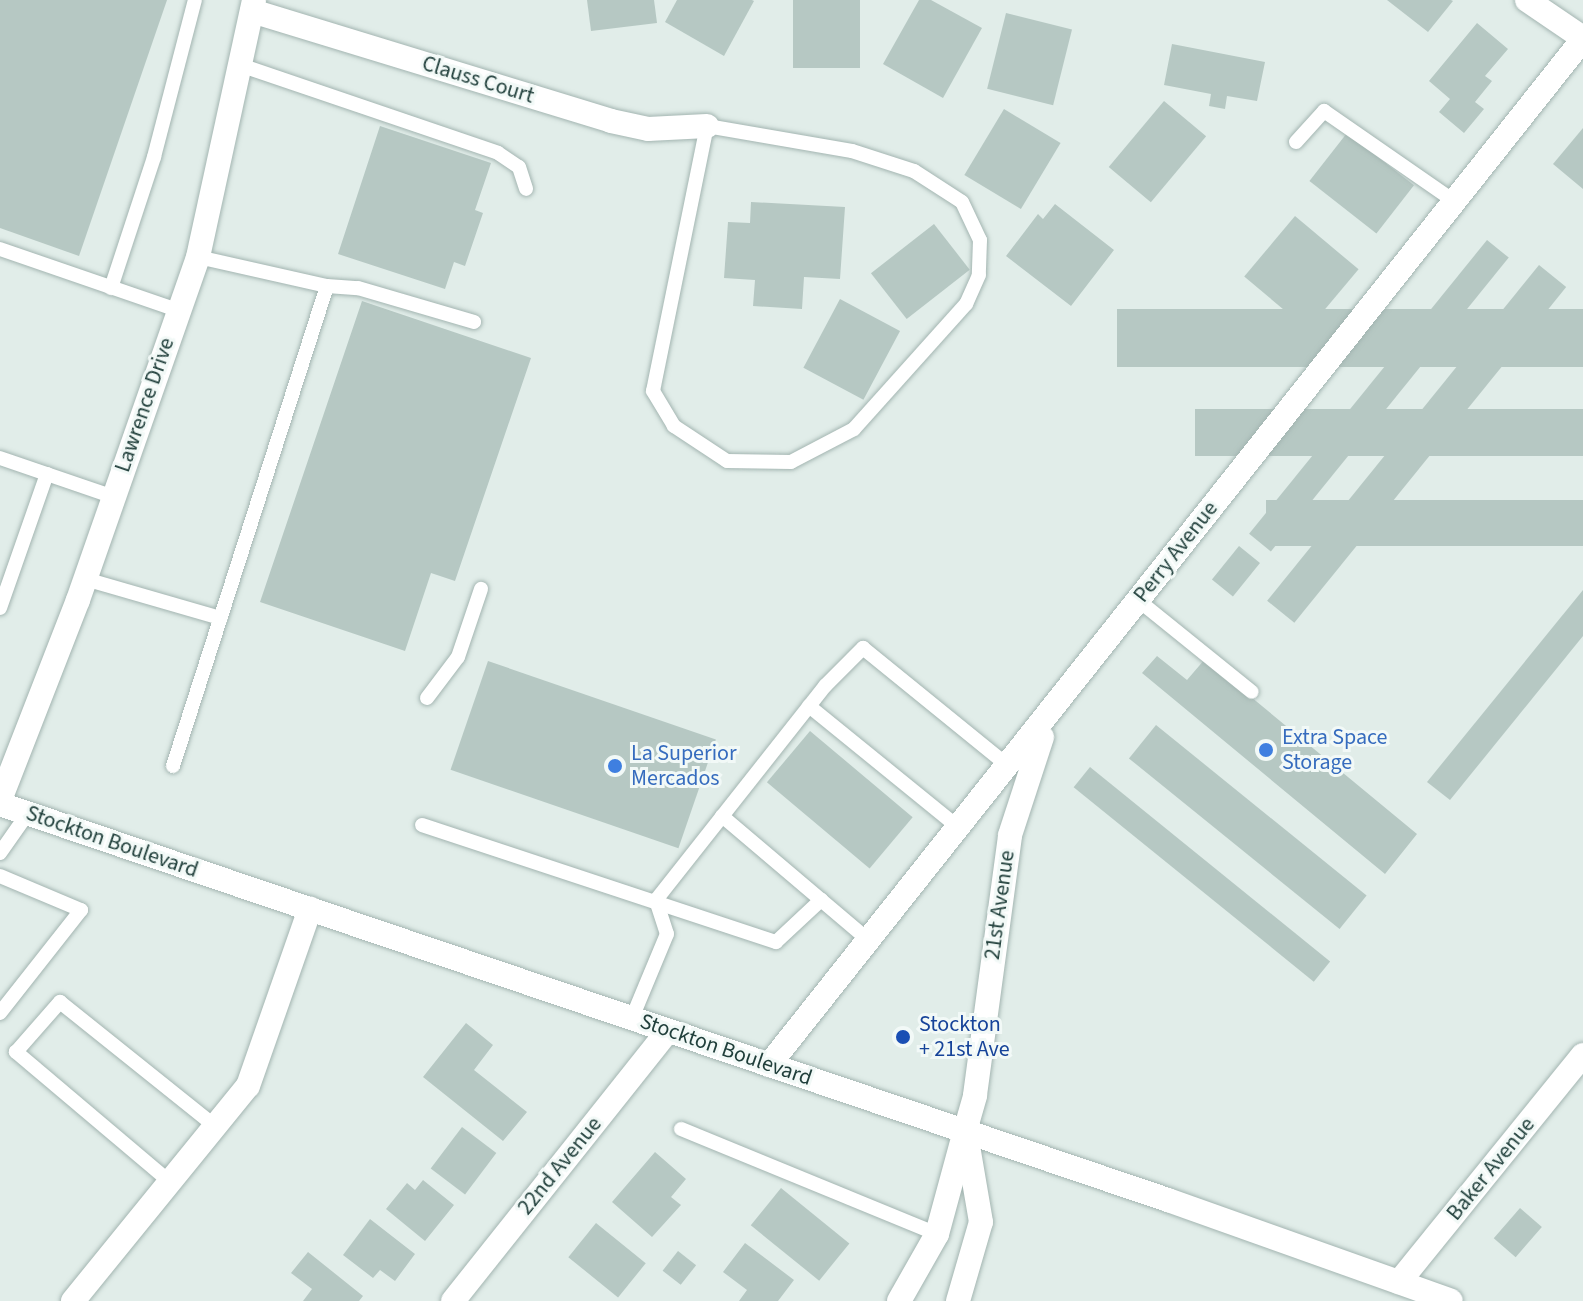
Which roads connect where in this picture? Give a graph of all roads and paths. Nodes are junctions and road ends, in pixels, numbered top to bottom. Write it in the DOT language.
graph roads {
  1 [pos="195,0"];
  2 [pos="1527,0"];
  3 [pos="253,6"];
  4 [pos="1583,39"];
  5 [pos="243,66"];
  6 [pos="707,126"];
  7 [pos="1296,142"];
  8 [pos="526,189"];
  9 [pos="1454,201"];
  10 [pos="0,249"];
  11 [pos="198,257"];
  12 [pos="327,286"];
  13 [pos="111,288"];
  14 [pos="177,310"];
  15 [pos="474,322"];
  16 [pos="0,458"];
  17 [pos="47,474"];
  18 [pos="114,497"];
  19 [pos="85,579"];
  20 [pos="481,589"];
  21 [pos="1138,600"];
  22 [pos="0,608"];
  23 [pos="220,618"];
  24 [pos="1067,689"];
  25 [pos="1252,692"];
  26 [pos="427,698"];
  27 [pos="809,706"];
  28 [pos="1007,765"];
  29 [pos="173,766"];
  30 [pos="0,802"];
  31 [pos="28,813"];
  32 [pos="722,816"];
  33 [pos="422,825"];
  34 [pos="958,827"];
  35 [pos="0,853"];
  36 [pos="0,876"];
  37 [pos="656,900"];
  38 [pos="821,900"];
  39 [pos="310,909"];
  40 [pos="868,940"];
  41 [pos="0,1013"];
  42 [pos="632,1018"];
  43 [pos="668,1031"];
  44 [pos="1583,1055"];
  45 [pos="769,1065"];
  46 [pos="215,1126"];
  47 [pos="681,1129"];
  48 [pos="965,1131"];
  49 [pos="170,1182"];
  50 [pos="937,1234"];
  51 [pos="1399,1282"];
  52 [pos="1436,1299"];
  53 [pos="73,1301"];
  54 [pos="453,1301"];
  55 [pos="899,1301"];
  56 [pos="958,1301"];
  1 -- 13 [label="lane"];
  2 -- 4 [label="street"];
  3 -- 5 [label="street, Lawrence Drive"];
  3 -- 6 [label="street, Clauss Court"];
  4 -- 9 [label="street, Perry Avenue"];
  5 -- 8 [label="lane"];
  5 -- 11 [label="street, Lawrence Drive"];
  6 -- 6 [label="lane"];
  7 -- 9 [label="lane"];
  9 -- 21 [label="street, Perry Avenue"];
  10 -- 13 [label="lane"];
  11 -- 12 [label="lane"];
  11 -- 14 [label="street, Lawrence Drive"];
  12 -- 15 [label="lane"];
  12 -- 23 [label="lane"];
  13 -- 14 [label="lane"];
  14 -- 18 [label="street, Lawrence Drive"];
  16 -- 17 [label="lane"];
  17 -- 18 [label="lane"];
  17 -- 22 [label="lane"];
  18 -- 19 [label="street, Lawrence Drive"];
  19 -- 23 [label="lane"];
  19 -- 30 [label="street, Lawrence Drive"];
  20 -- 26 [label="lane"];
  21 -- 24 [label="street, Perry Avenue"];
  21 -- 25 [label="lane"];
  23 -- 29 [label="lane"];
  24 -- 28 [label="street, Perry Avenue"];
  24 -- 48 [label="street, 21st Avenue"];
  27 -- 28 [label="lane"];
  27 -- 32 [label="lane"];
  27 -- 34 [label="lane"];
  28 -- 34 [label="street, Perry Avenue"];
  30 -- 31 [label="street, Stockton Boulevard"];
  31 -- 35 [label="lane"];
  31 -- 39 [label="street, Stockton Boulevard"];
  32 -- 37 [label="lane"];
  32 -- 38 [label="lane"];
  33 -- 37 [label="lane"];
  34 -- 40 [label="street, Perry Avenue"];
  36 -- 41 [label="lane"];
  37 -- 38 [label="lane"];
  37 -- 42 [label="lane"];
  38 -- 40 [label="lane"];
  39 -- 42 [label="street, Stockton Boulevard"];
  39 -- 46 [label="street"];
  40 -- 45 [label="street, Perry Avenue"];
  42 -- 43 [label="street, Stockton Boulevard"];
  43 -- 45 [label="street, Stockton Boulevard"];
  43 -- 54 [label="street, 22nd Avenue"];
  44 -- 51 [label="street, Baker Avenue"];
  45 -- 48 [label="street, Stockton Boulevard"];
  46 -- 49 [label="street"];
  46 -- 49 [label="lane"];
  47 -- 50 [label="lane"];
  48 -- 50 [label="street, 21st Avenue"];
  48 -- 51 [label="street, Stockton Boulevard"];
  48 -- 56 [label="street, 21st Avenue"];
  49 -- 53 [label="street"];
  50 -- 55 [label="street, 21st Avenue"];
  51 -- 52 [label="street, Stockton Boulevard"];
}
